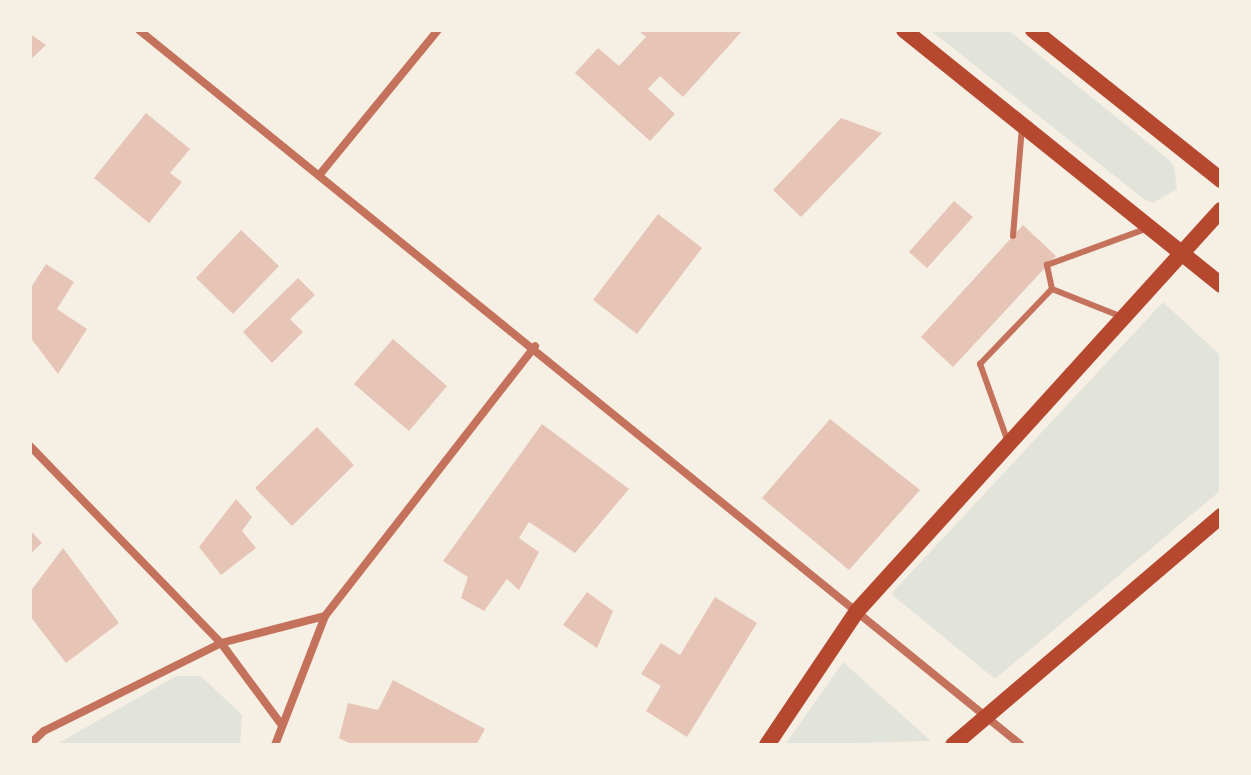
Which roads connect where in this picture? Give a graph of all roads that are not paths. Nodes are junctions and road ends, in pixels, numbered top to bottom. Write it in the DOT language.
graph roads {
  1 [pos="139,30"];
  2 [pos="438,30"];
  3 [pos="904,30"];
  4 [pos="1033,30"];
  5 [pos="1023,124"];
  6 [pos="321,173"];
  7 [pos="1221,180"];
  8 [pos="1221,210"];
  9 [pos="1150,227"];
  10 [pos="1013,236"];
  11 [pos="1184,251"];
  12 [pos="1221,285"];
  13 [pos="1052,289"];
  14 [pos="1124,317"];
  15 [pos="535,346"];
  16 [pos="1009,444"];
  17 [pos="30,446"];
  18 [pos="1221,516"];
  19 [pos="857,611"];
  20 [pos="325,616"];
  21 [pos="221,643"];
  22 [pos="987,717"];
  23 [pos="281,724"];
  24 [pos="30,744"];
  25 [pos="275,745"];
  26 [pos="767,745"];
  27 [pos="953,745"];
  28 [pos="1021,745"];
  1 -- 6 [label="street"];
  2 -- 6 [label="street"];
  3 -- 5 [label="main road"];
  4 -- 7 [label="main road"];
  5 -- 9 [label="main road"];
  5 -- 10 [label="lane"];
  6 -- 15 [label="street"];
  8 -- 11 [label="main road"];
  9 -- 11 [label="main road"];
  9 -- 13 [label="lane"];
  11 -- 12 [label="main road"];
  11 -- 14 [label="main road"];
  13 -- 14 [label="lane"];
  13 -- 16 [label="lane"];
  14 -- 16 [label="main road"];
  15 -- 19 [label="street"];
  15 -- 20 [label="street"];
  16 -- 19 [label="main road"];
  17 -- 21 [label="street"];
  18 -- 22 [label="main road"];
  19 -- 22 [label="street"];
  19 -- 26 [label="main road"];
  20 -- 21 [label="street"];
  20 -- 23 [label="street"];
  21 -- 23 [label="street"];
  21 -- 24 [label="street"];
  22 -- 27 [label="main road"];
  22 -- 28 [label="street"];
  23 -- 25 [label="street"];
}
